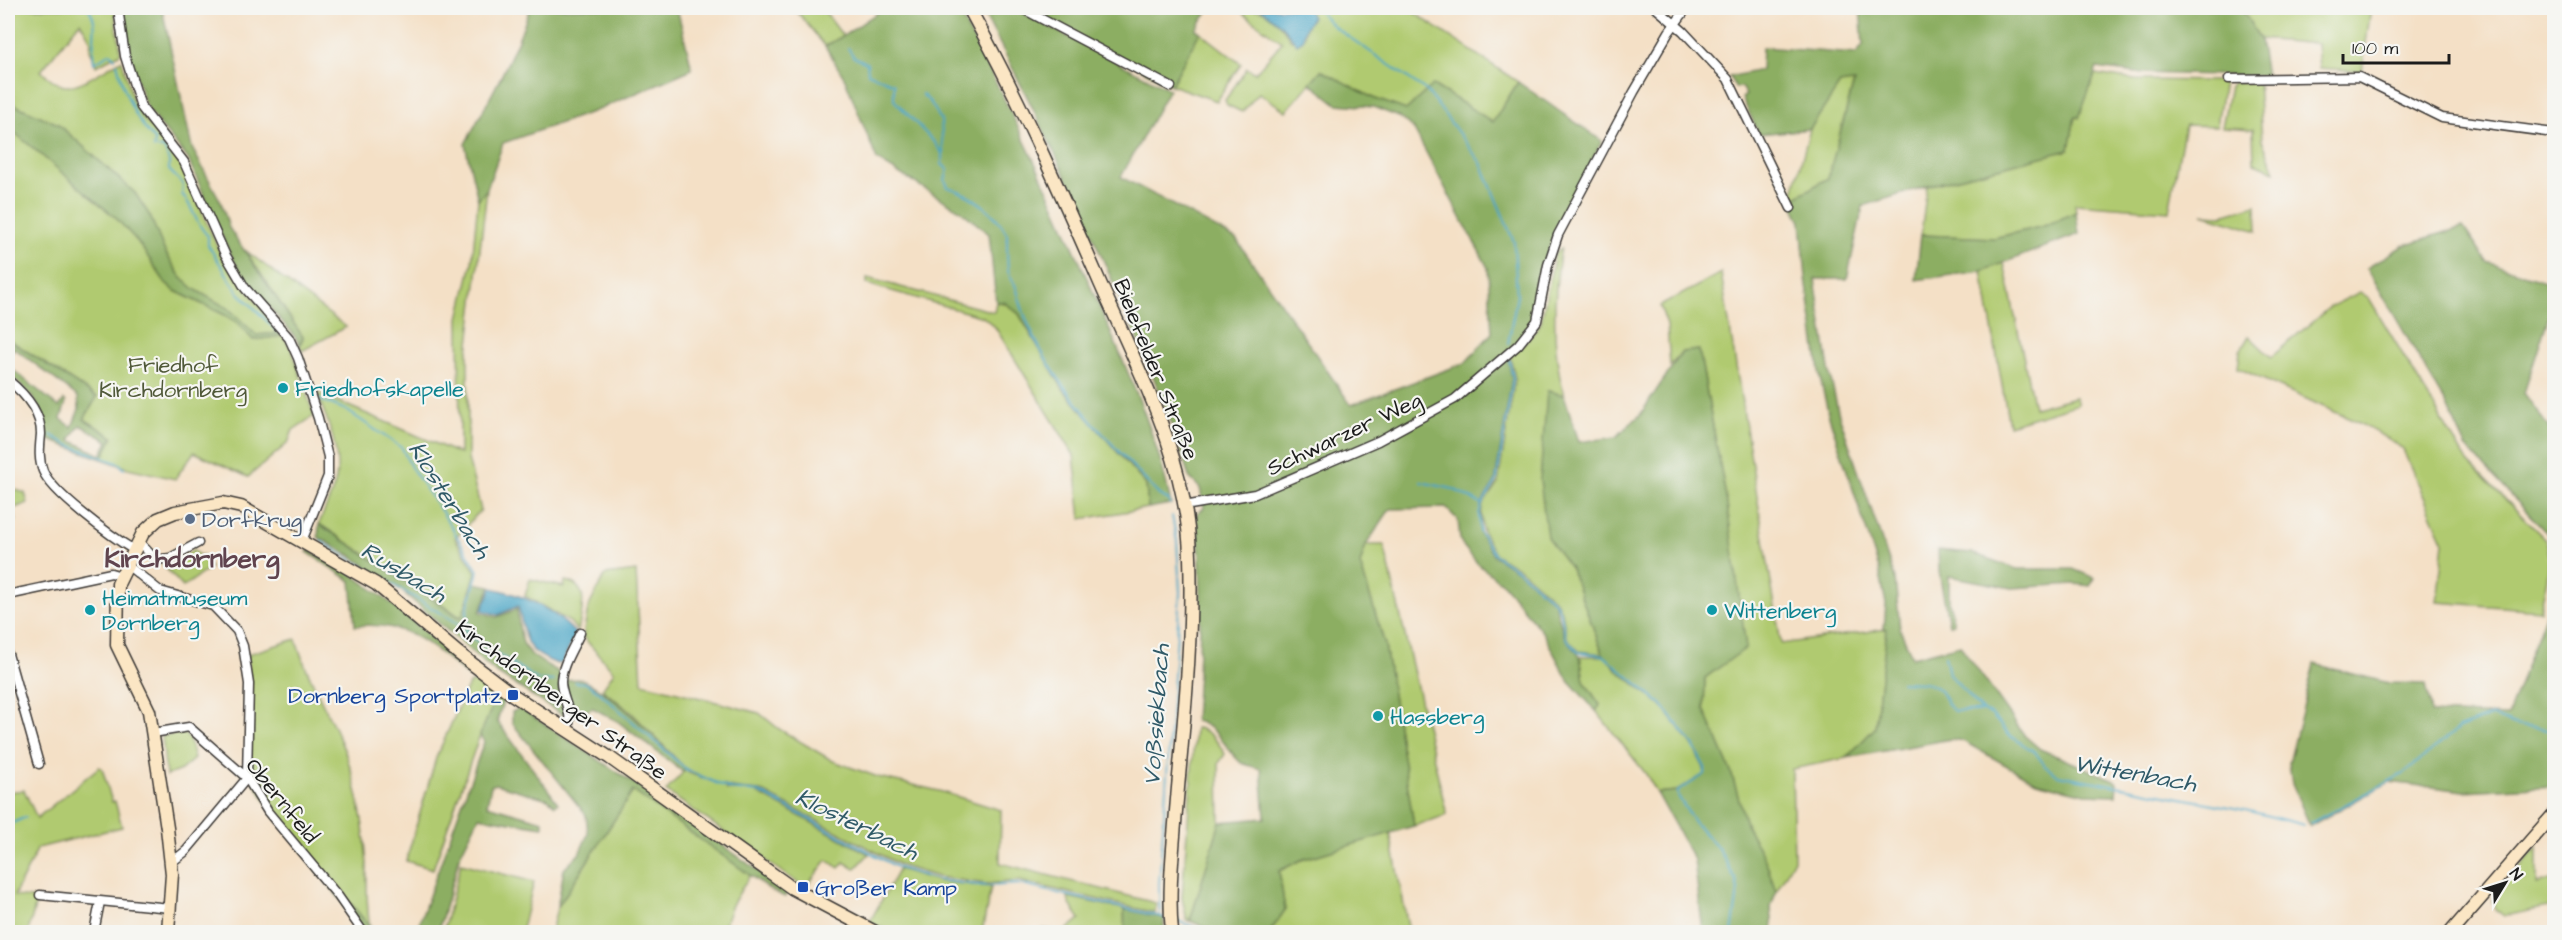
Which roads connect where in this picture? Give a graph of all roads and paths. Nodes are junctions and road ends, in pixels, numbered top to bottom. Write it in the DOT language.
graph roads {
  1 [pos="118,8"];
  2 [pos="969,8"];
  3 [pos="1021,8"];
  4 [pos="1656,8"];
  5 [pos="1687,8"];
  6 [pos="1673,22"];
  7 [pos="2229,79"];
  8 [pos="1171,87"];
  9 [pos="2554,133"];
  10 [pos="1791,208"];
  11 [pos="8,380"];
  12 [pos="1184,506"];
  13 [pos="302,541"];
  14 [pos="198,543"];
  15 [pos="136,545"];
  16 [pos="126,564"];
  17 [pos="121,576"];
  18 [pos="8,595"];
  19 [pos="580,633"];
  20 [pos="8,654"];
  21 [pos="567,729"];
  22 [pos="153,733"];
  23 [pos="39,764"];
  24 [pos="247,778"];
  25 [pos="2554,814"];
  26 [pos="171,862"];
  27 [pos="40,895"];
  28 [pos="100,902"];
  29 [pos="170,908"];
  30 [pos="1171,922"];
  31 [pos="94,933"];
  32 [pos="168,933"];
  33 [pos="363,933"];
  34 [pos="875,933"];
  35 [pos="2451,933"];
  1 -- 13 [label="street"];
  2 -- 12 [label="street, Bielefelder Straße"];
  3 -- 8 [label="street"];
  4 -- 6 [label="street"];
  5 -- 6 [label="street, Schwarzer Weg"];
  6 -- 10 [label="street"];
  6 -- 12 [label="street, Schwarzer Weg"];
  7 -- 9 [label="street"];
  11 -- 15 [label="street"];
  12 -- 30 [label="street, Bielefelder Straße"];
  13 -- 15 [label="street, Kirchdornberger Straße"];
  13 -- 21 [label="street, Kirchdornberger Straße"];
  14 -- 15 [label="street"];
  15 -- 16 [label="street, Kirchdornberger Straße"];
  16 -- 17 [label="street, Kirchdornberger Straße"];
  16 -- 24 [label="street"];
  17 -- 18 [label="street"];
  17 -- 22 [label="street, Kirchdornberger Straße"];
  19 -- 21 [label="street"];
  20 -- 23 [label="street"];
  21 -- 34 [label="street, Kirchdornberger Straße"];
  22 -- 24 [label="street, Obernfeld"];
  22 -- 26 [label="street, Kirchdornberger Straße"];
  24 -- 26 [label="street"];
  24 -- 33 [label="street, Obernfeld"];
  25 -- 35 [label="street"];
  26 -- 29 [label="street, Kirchdornberger Straße"];
  27 -- 28 [label="street"];
  28 -- 29 [label="street"];
  28 -- 31 [label="street"];
  29 -- 32 [label="street, Kirchdornberger Straße"];
}
